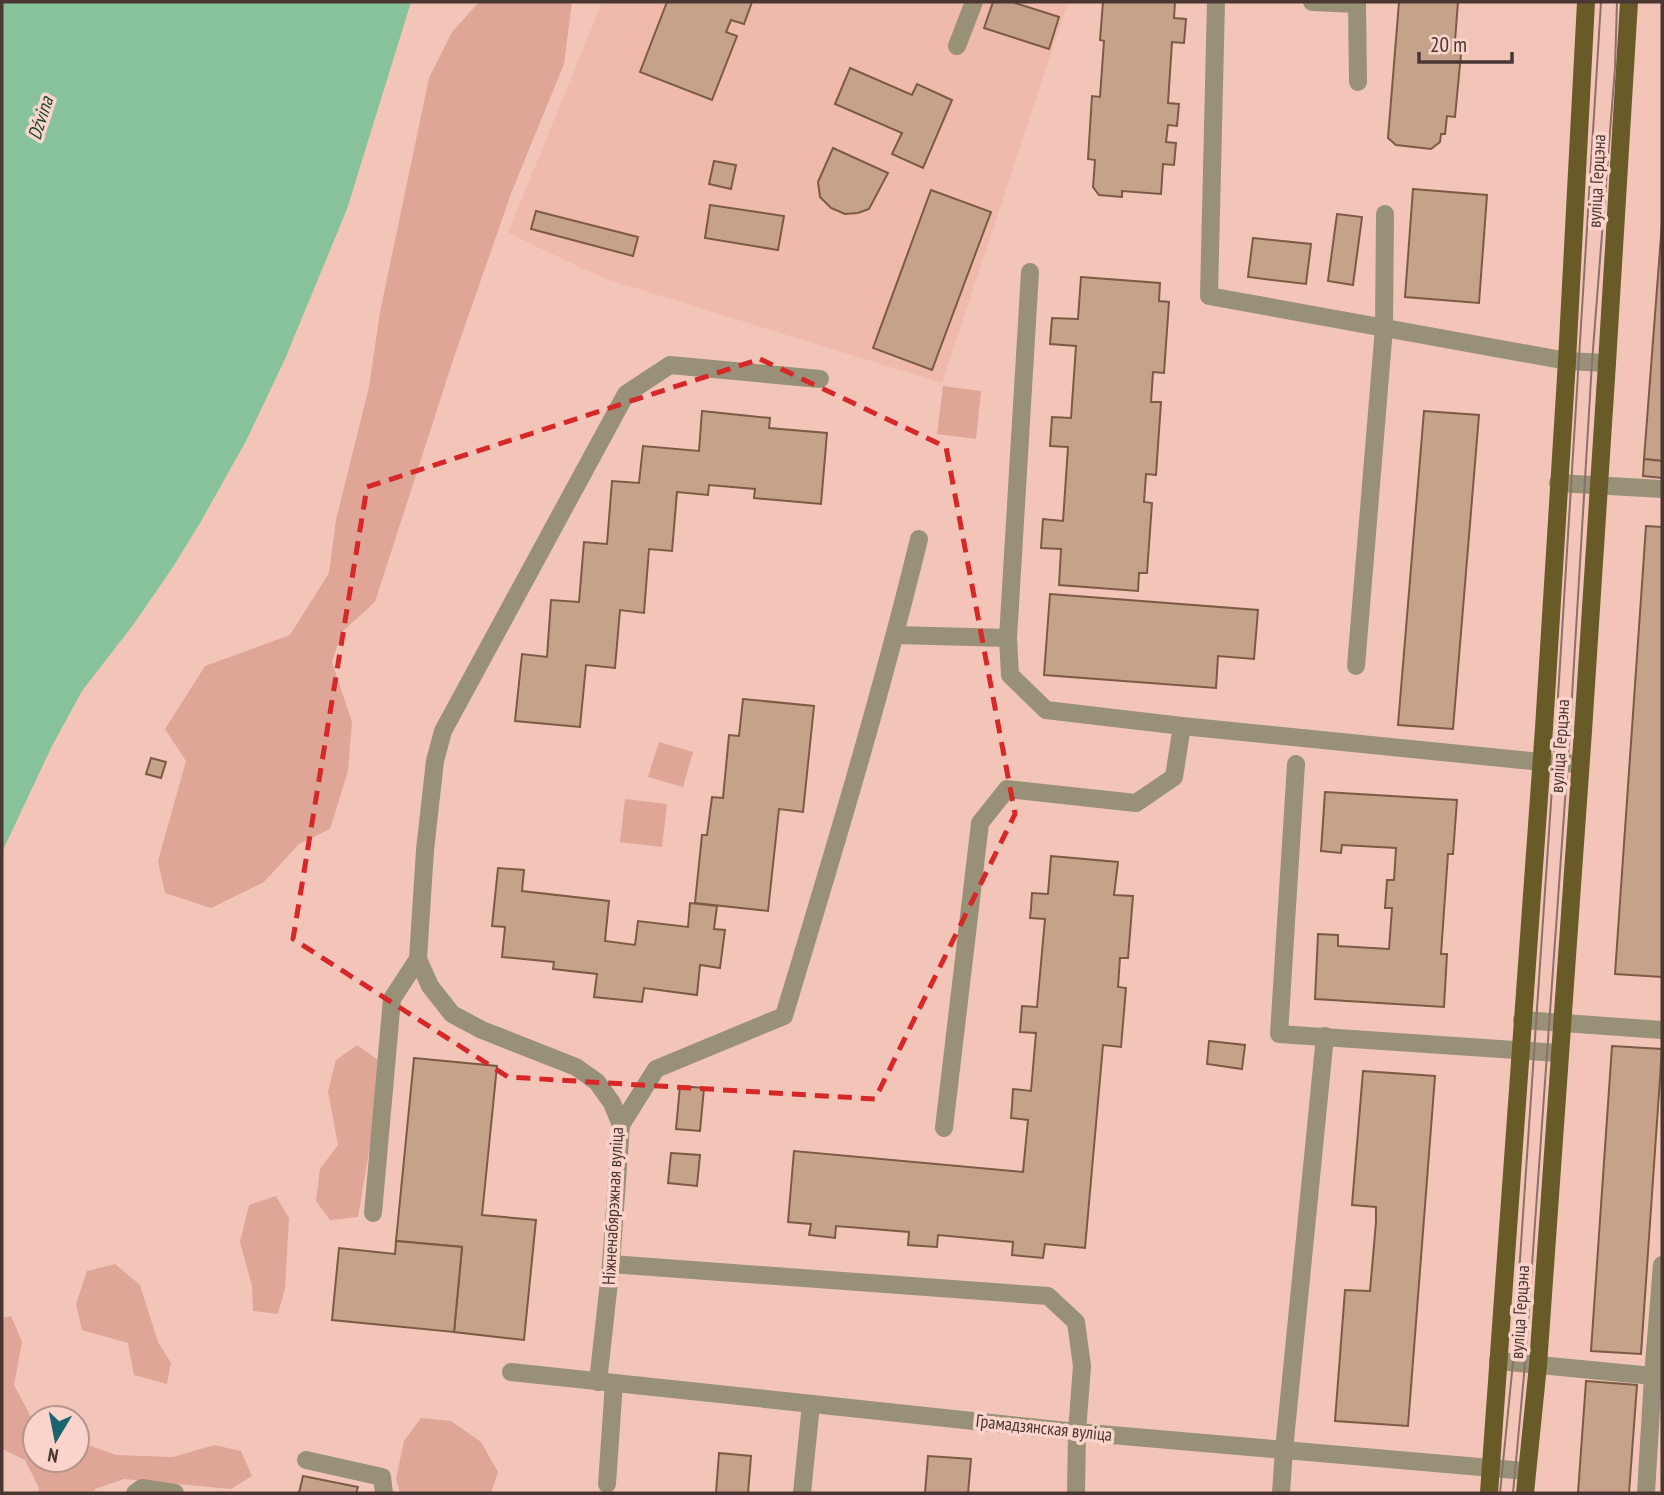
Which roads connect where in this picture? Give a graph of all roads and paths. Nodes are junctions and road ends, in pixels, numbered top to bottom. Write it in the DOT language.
graph roads {
  1 [pos="974,2"];
  2 [pos="1216,2"];
  3 [pos="1312,2"];
  4 [pos="1586,2"];
  5 [pos="1629,2"];
  6 [pos="957,46"];
  7 [pos="1358,82"];
  8 [pos="1384,214"];
  9 [pos="1030,272"];
  10 [pos="1384,328"];
  11 [pos="1567,361"];
  12 [pos="1607,363"];
  13 [pos="820,379"];
  14 [pos="1558,483"];
  15 [pos="1599,487"];
  16 [pos="1662,489"];
  17 [pos="919,539"];
  18 [pos="896,635"];
  19 [pos="1008,638"];
  20 [pos="1356,666"];
  21 [pos="1182,726"];
  22 [pos="1541,762"];
  23 [pos="1296,764"];
  24 [pos="1580,764"];
  25 [pos="418,958"];
  26 [pos="1522,1020"];
  27 [pos="1561,1022"];
  28 [pos="1662,1030"];
  29 [pos="1325,1036"];
  30 [pos="1520,1049"];
  31 [pos="1559,1053"];
  32 [pos="621,1125"];
  33 [pos="944,1128"];
  34 [pos="373,1213"];
  35 [pos="611,1264"];
  36 [pos="1662,1265"];
  37 [pos="1498,1361"];
  38 [pos="1538,1365"];
  39 [pos="512,1372"];
  40 [pos="1653,1376"];
  41 [pos="606,1382"];
  42 [pos="811,1404"];
  43 [pos="1077,1432"];
  44 [pos="1284,1450"];
  45 [pos="306,1460"];
  46 [pos="1490,1468"];
  47 [pos="1527,1471"];
  48 [pos="607,1484"];
  49 [pos="135,1493"];
  50 [pos="175,1493"];
  51 [pos="384,1493"];
  52 [pos="802,1493"];
  53 [pos="1076,1493"];
  54 [pos="1282,1493"];
  55 [pos="1489,1493"];
  56 [pos="1525,1493"];
  57 [pos="1646,1493"];
  1 -- 6 [label="street"];
  2 -- 10 [label="street"];
  3 -- 7 [label="street"];
  4 -- 11 [label="main road, вуліца Герцэна"];
  5 -- 12 [label="main road, вуліца Герцэна"];
  8 -- 10 [label="street"];
  9 -- 19 [label="street"];
  10 -- 11 [label="street"];
  10 -- 20 [label="street"];
  11 -- 12 [label="street"];
  11 -- 14 [label="main road, вуліца Герцэна"];
  12 -- 15 [label="main road, вуліца Герцэна"];
  13 -- 25 [label="street, Ніжненабярэжная вуліца"];
  14 -- 15 [label="street"];
  14 -- 22 [label="main road, вуліца Герцэна"];
  15 -- 16 [label="street"];
  15 -- 24 [label="main road, вуліца Герцэна"];
  17 -- 18 [label="street"];
  18 -- 19 [label="street"];
  18 -- 32 [label="street"];
  19 -- 21 [label="street"];
  21 -- 22 [label="street"];
  21 -- 33 [label="street"];
  22 -- 24 [label="street"];
  22 -- 26 [label="main road, вуліца Герцэна"];
  23 -- 29 [label="street"];
  24 -- 27 [label="main road, вуліца Герцэна"];
  25 -- 32 [label="street, Ніжненабярэжная вуліца"];
  25 -- 34 [label="street"];
  26 -- 27 [label="street"];
  26 -- 30 [label="main road, вуліца Герцэна"];
  27 -- 28 [label="street"];
  27 -- 31 [label="main road, вуліца Герцэна"];
  29 -- 30 [label="street"];
  29 -- 44 [label="street"];
  30 -- 31 [label="street"];
  30 -- 37 [label="main road, вуліца Герцэна"];
  31 -- 38 [label="main road, вуліца Герцэна"];
  32 -- 35 [label="street, Ніжненабярэжная вуліца"];
  35 -- 41 [label="street, Ніжненабярэжная вуліца"];
  35 -- 43 [label="street"];
  36 -- 40 [label="street"];
  37 -- 38 [label="street"];
  37 -- 46 [label="main road, вуліца Герцэна"];
  38 -- 40 [label="street"];
  38 -- 47 [label="main road, вуліца Герцэна"];
  39 -- 41 [label="street, Грамадзянская вуліца"];
  40 -- 57 [label="street"];
  41 -- 42 [label="street, Грамадзянская вуліца"];
  41 -- 48 [label="street, Ніжненабярэжная вуліца"];
  42 -- 43 [label="street, Грамадзянская вуліца"];
  42 -- 52 [label="street"];
  43 -- 44 [label="street, Грамадзянская вуліца"];
  43 -- 53 [label="street"];
  44 -- 46 [label="street, Грамадзянская вуліца"];
  44 -- 54 [label="street"];
  45 -- 51 [label="street"];
  46 -- 47 [label="street, Грамадзянская вуліца"];
  46 -- 55 [label="main road, вуліца Герцэна"];
  47 -- 56 [label="main road, вуліца Герцэна"];
  49 -- 50 [label="street"];
}
